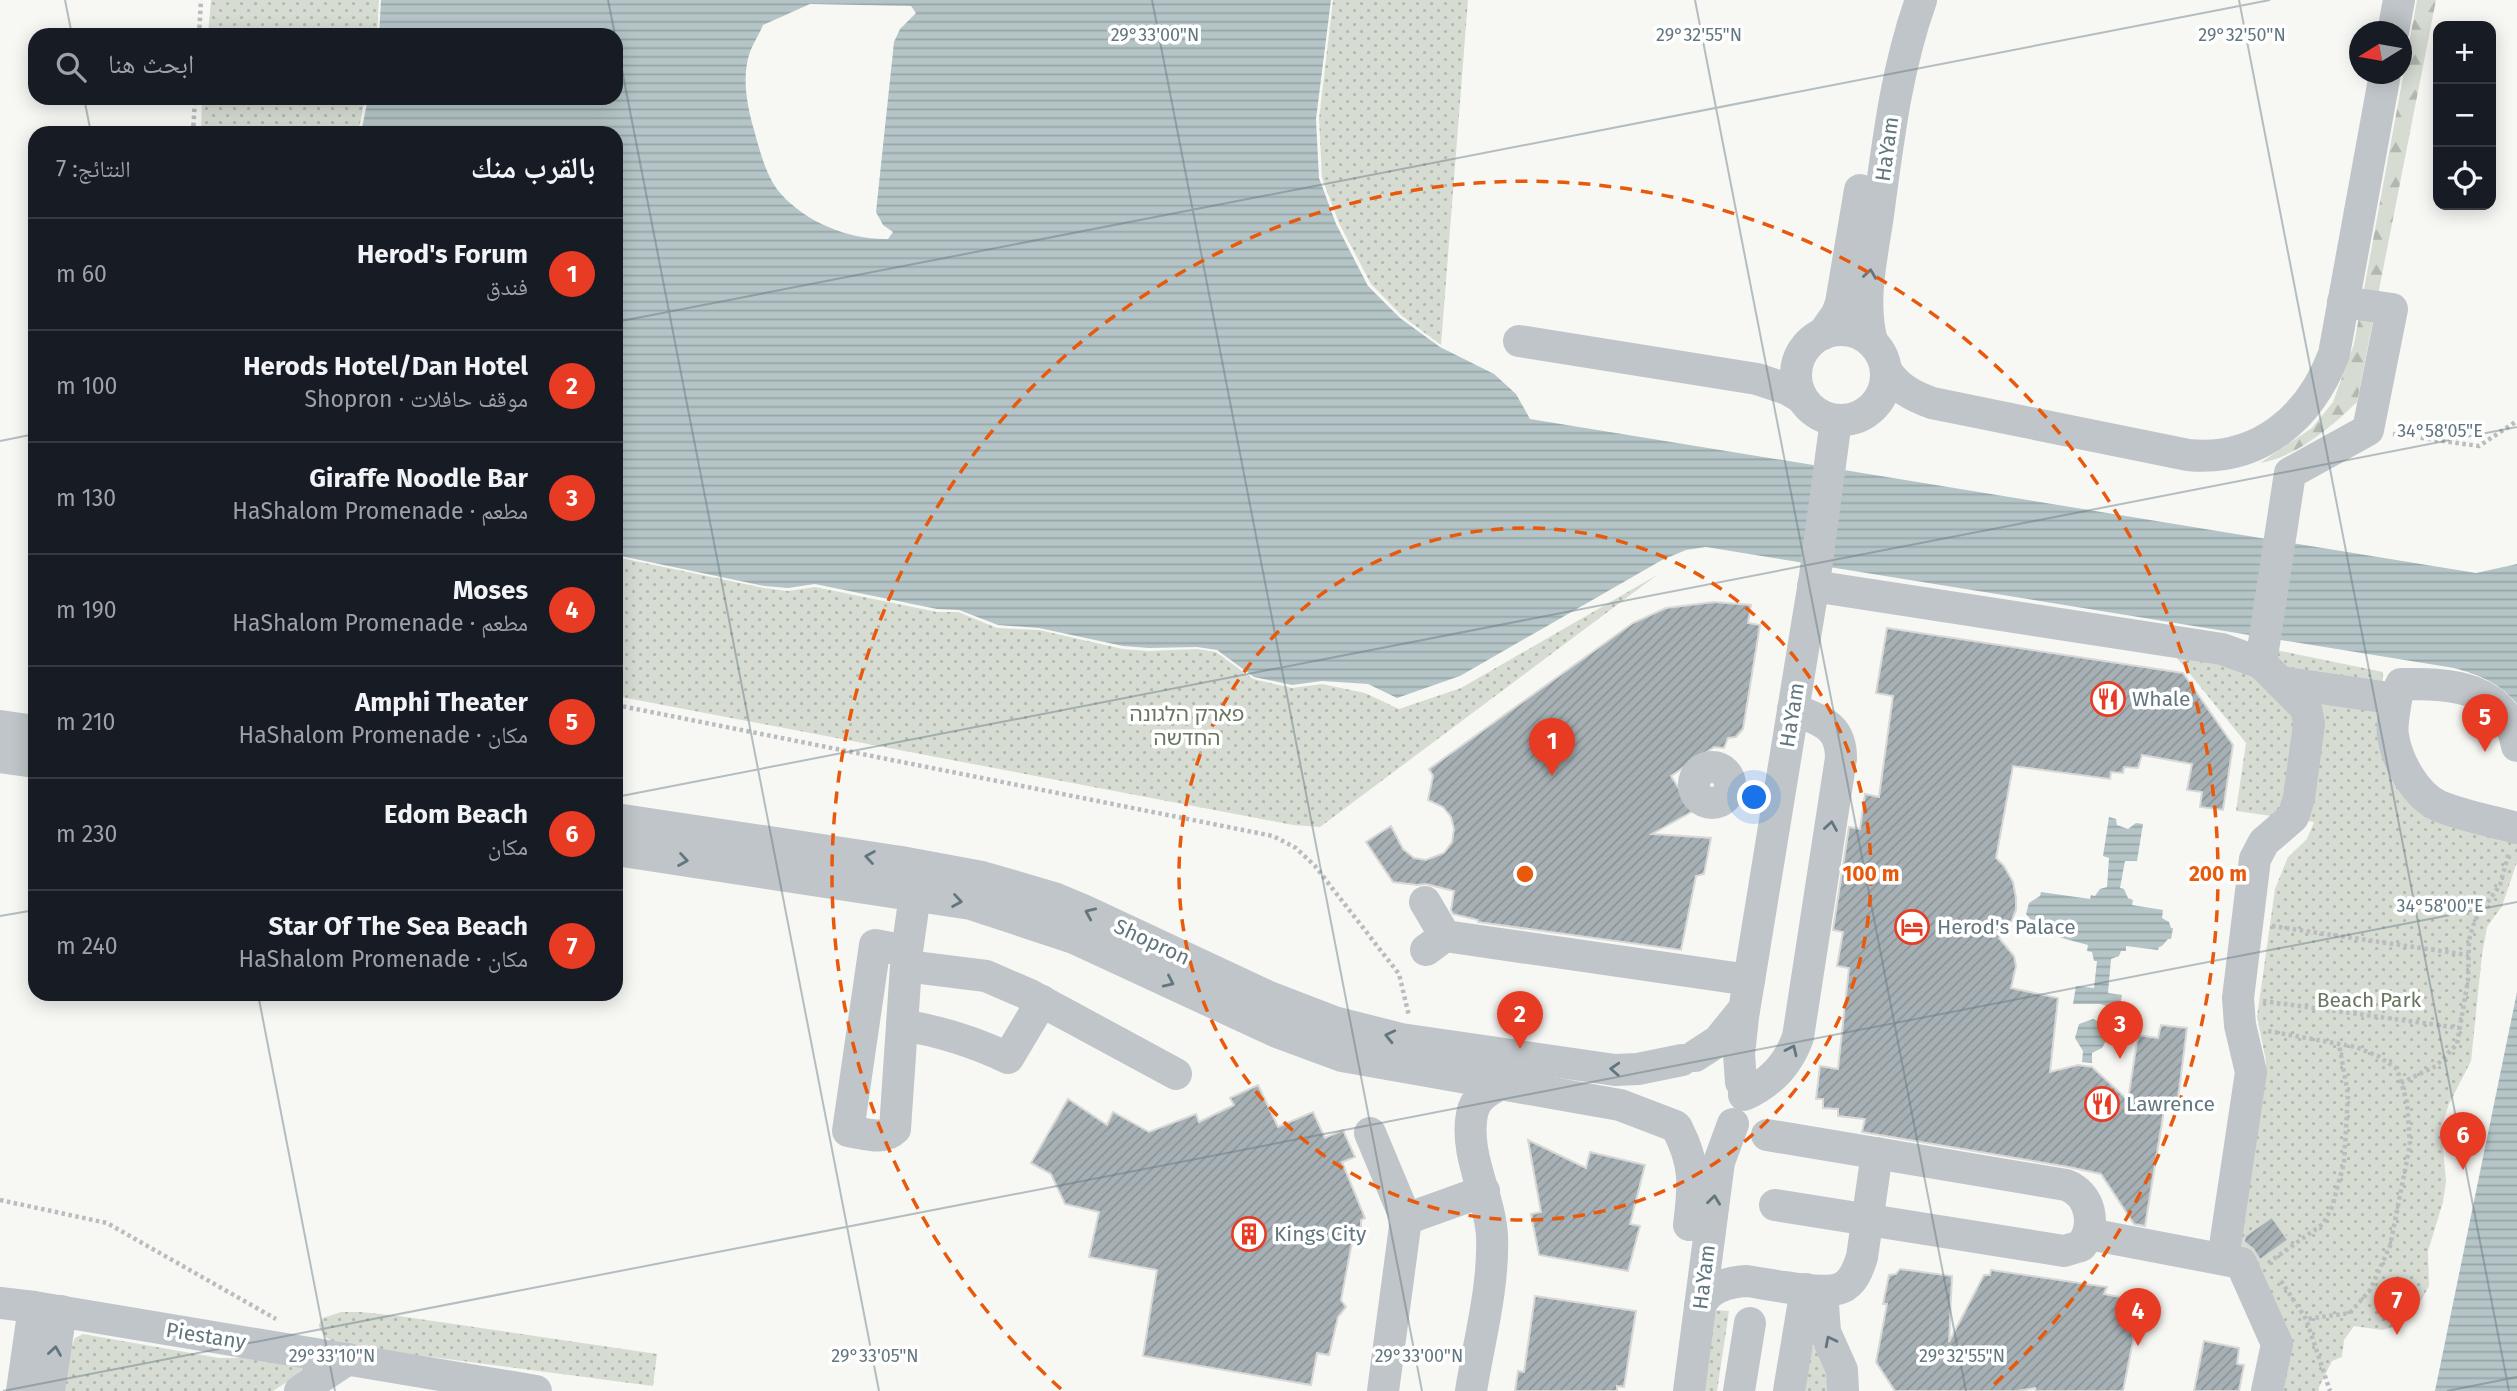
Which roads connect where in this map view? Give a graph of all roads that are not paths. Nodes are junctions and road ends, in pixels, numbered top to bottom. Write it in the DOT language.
graph roads {
  1 [pos="1900,0"];
  2 [pos="1921,0"];
  3 [pos="2399,0"];
  4 [pos="2395,21"];
  5 [pos="2383,84"];
  6 [pos="2343,302"];
  7 [pos="1519,341"];
  8 [pos="1813,342"];
  9 [pos="1872,342"];
  10 [pos="1886,370"];
  11 [pos="1716,372"];
  12 [pos="1801,397"];
  13 [pos="1932,403"];
  14 [pos="1871,409"];
  15 [pos="1836,420"];
  16 [pos="1814,581"];
  17 [pos="2271,673"];
  18 [pos="2396,699"];
  19 [pos="1793,709"];
  20 [pos="0,726"];
  21 [pos="28,730"];
  22 [pos="2517,746"];
  23 [pos="0,757"];
  24 [pos="28,761"];
  25 [pos="1730,788"];
  26 [pos="1779,793"];
  27 [pos="623,820"];
  28 [pos="2517,822"];
  29 [pos="2517,828"];
  30 [pos="623,851"];
  31 [pos="915,895"];
  32 [pos="1425,902"];
  33 [pos="906,959"];
  34 [pos="1746,995"];
  35 [pos="1042,1002"];
  36 [pos="902,1025"];
  37 [pos="1688,1058"];
  38 [pos="1176,1074"];
  39 [pos="1437,1074"];
  40 [pos="1501,1084"];
  41 [pos="1742,1088"];
  42 [pos="1733,1124"];
  43 [pos="1676,1127"];
  44 [pos="1370,1133"];
  45 [pos="1767,1135"];
  46 [pos="1473,1150"];
  47 [pos="1877,1153"];
  48 [pos="1484,1191"];
  49 [pos="1775,1205"];
  50 [pos="1406,1219"];
  51 [pos="1868,1220"];
  52 [pos="2089,1234"];
  53 [pos="1709,1238"];
  54 [pos="2223,1259"];
  55 [pos="1747,1281"];
  56 [pos="1814,1290"];
  57 [pos="0,1303"];
  58 [pos="1700,1306"];
  59 [pos="48,1309"];
  60 [pos="1750,1324"];
  61 [pos="348,1359"];
  62 [pos="29,1385"];
  63 [pos="521,1390"];
  64 [pos="300,1391"];
  65 [pos="1383,1391"];
  66 [pos="1471,1391"];
  67 [pos="1684,1391"];
  68 [pos="1739,1391"];
  69 [pos="1789,1391"];
  70 [pos="1843,1391"];
  71 [pos="2267,1391"];
  1 -- 8 [label="street, HaYam"];
  9 -- 2 [label="street, HaYam, one-way"];
  3 -- 4 [label="street"];
  5 -- 6 [label="street"];
  6 -- 13 [label="street"];
  6 -- 17 [label="street"];
  7 -- 11 [label="street"];
  8 -- 9 [label="street"];
  8 -- 11 [label="street"];
  8 -- 12 [label="street"];
  9 -- 10 [label="street"];
  10 -- 13 [label="street"];
  10 -- 14 [label="street"];
  11 -- 12 [label="street"];
  12 -- 15 [label="street"];
  13 -- 14 [label="street"];
  14 -- 15 [label="street"];
  15 -- 16 [label="street, HaYam"];
  16 -- 17 [label="street"];
  16 -- 19 [label="street, HaYam"];
  17 -- 18 [label="street"];
  17 -- 54 [label="street"];
  18 -- 22 [label="street"];
  18 -- 29 [label="street"];
  19 -- 26 [label="street, HaYam"];
  41 -- 19 [label="street, one-way"];
  20 -- 21 [label="street"];
  23 -- 24 [label="street"];
  25 -- 26 [label="street"];
  26 -- 34 [label="street, HaYam"];
  37 -- 27 [label="street, Shopron, one-way"];
  28 -- 29 [label="street"];
  30 -- 31 [label="street, Shopron, one-way"];
  31 -- 33 [label="street"];
  31 -- 39 [label="street, Shopron, one-way"];
  32 -- 34 [label="street"];
  33 -- 35 [label="street"];
  33 -- 36 [label="street"];
  33 -- 36 [label="street"];
  34 -- 37 [label="street, HaYam"];
  34 -- 41 [label="street, HaYam"];
  35 -- 36 [label="street"];
  35 -- 38 [label="street"];
  37 -- 41 [label="street"];
  37 -- 43 [label="street"];
  39 -- 40 [label="street, Shopron"];
  39 -- 46 [label="street"];
  40 -- 43 [label="street, Shopron"];
  40 -- 46 [label="street"];
  41 -- 42 [label="street"];
  42 -- 43 [label="street"];
  53 -- 42 [label="street, HaYam, one-way"];
  43 -- 67 [label="street, HaYam"];
  44 -- 50 [label="street"];
  45 -- 47 [label="street"];
  46 -- 48 [label="street"];
  47 -- 51 [label="street"];
  47 -- 52 [label="street"];
  48 -- 50 [label="street"];
  48 -- 66 [label="street"];
  49 -- 51 [label="street"];
  50 -- 65 [label="street"];
  51 -- 52 [label="street"];
  51 -- 56 [label="street"];
  52 -- 54 [label="street"];
  53 -- 55 [label="street"];
  53 -- 58 [label="street, HaYam"];
  54 -- 71 [label="street"];
  55 -- 56 [label="street"];
  55 -- 58 [label="street"];
  56 -- 69 [label="street"];
  70 -- 56 [label="street, one-way"];
  57 -- 59 [label="street, Piestany"];
  58 -- 67 [label="street, HaYam"];
  59 -- 61 [label="street, Piestany"];
  59 -- 62 [label="street"];
  60 -- 68 [label="street"];
  61 -- 63 [label="street, Piestany"];
  61 -- 64 [label="street"];
}
